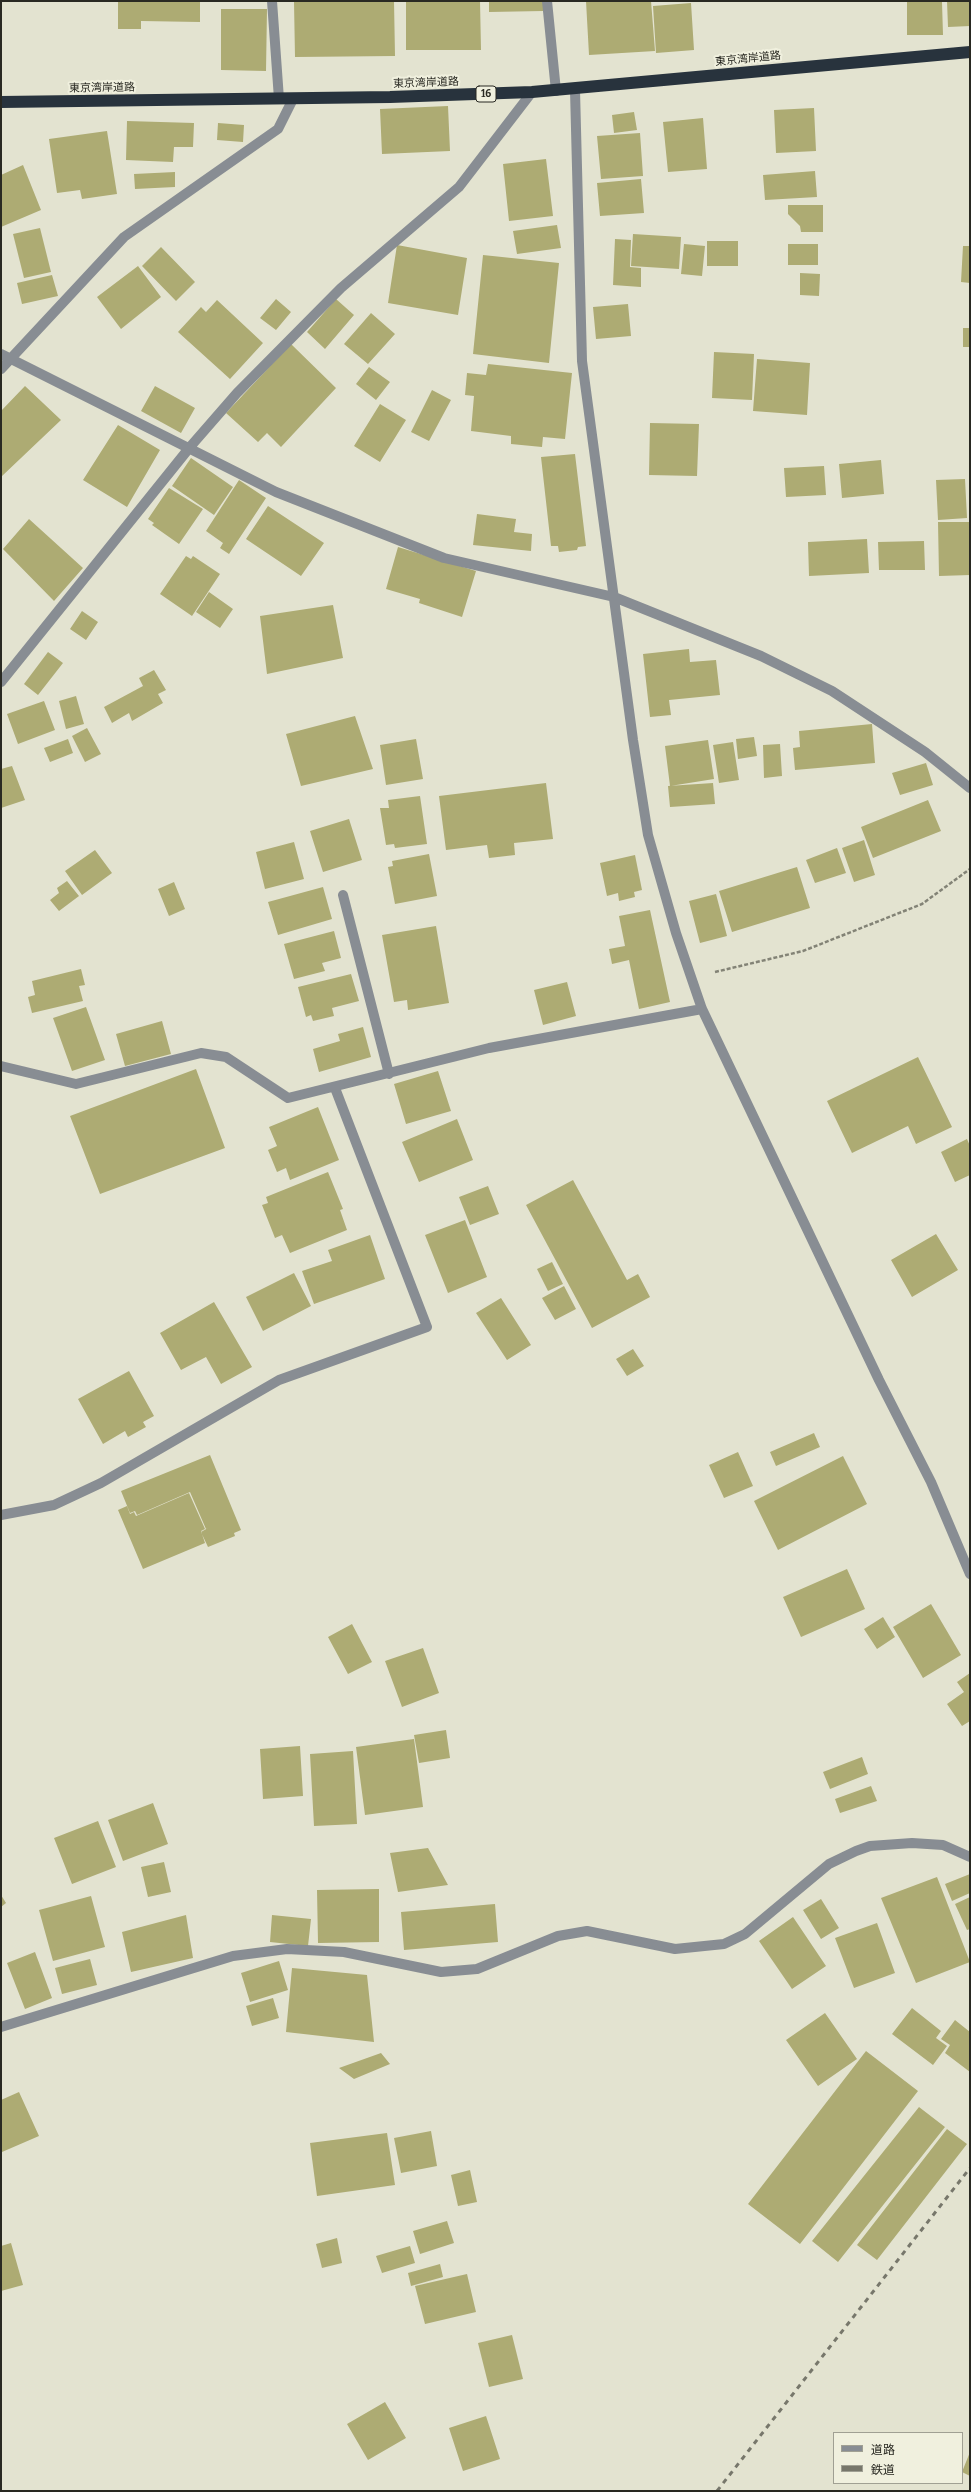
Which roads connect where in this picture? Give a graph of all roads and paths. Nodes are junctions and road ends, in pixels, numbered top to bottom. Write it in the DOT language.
graph roads {
  1 [pos="272,1"];
  2 [pos="547,1"];
  3 [pos="970,52"];
  4 [pos="575,90"];
  5 [pos="556,91"];
  6 [pos="532,92"];
  7 [pos="279,99"];
  8 [pos="293,99"];
  9 [pos="1,102"];
  10 [pos="6,356"];
  11 [pos="1,369"];
  12 [pos="190,447"];
  13 [pos="614,597"];
  14 [pos="1,682"];
  15 [pos="970,788"];
  16 [pos="970,869"];
  17 [pos="343,895"];
  18 [pos="692,978"];
  19 [pos="702,1009"];
  20 [pos="1,1066"];
  21 [pos="389,1074"];
  22 [pos="335,1088"];
  23 [pos="1,1515"];
  24 [pos="970,1574"];
  25 [pos="970,1857"];
  26 [pos="1,2027"];
  1 -- 7 [label="street"];
  2 -- 5 [label="street"];
  3 -- 4 [label="highway, 東京湾岸道路 / 16"];
  4 -- 5 [label="highway, 東京湾岸道路 / 16"];
  4 -- 13 [label="street"];
  5 -- 6 [label="highway, 東京湾岸道路 / 16"];
  6 -- 8 [label="highway, 東京湾岸道路 / 16"];
  6 -- 12 [label="street"];
  7 -- 8 [label="highway, 東京湾岸道路 / 16"];
  7 -- 9 [label="highway, 東京湾岸道路 / 16"];
  8 -- 10 [label="street"];
  10 -- 11 [label="street"];
  10 -- 12 [label="street"];
  12 -- 13 [label="street"];
  12 -- 14 [label="street"];
  13 -- 15 [label="street"];
  13 -- 18 [label="street"];
  16 -- 18 [label="path"];
  17 -- 21 [label="street"];
  18 -- 19 [label="street"];
  19 -- 21 [label="street"];
  19 -- 24 [label="street"];
  20 -- 22 [label="street"];
  21 -- 22 [label="street"];
  22 -- 23 [label="street"];
  25 -- 26 [label="street"];
}
